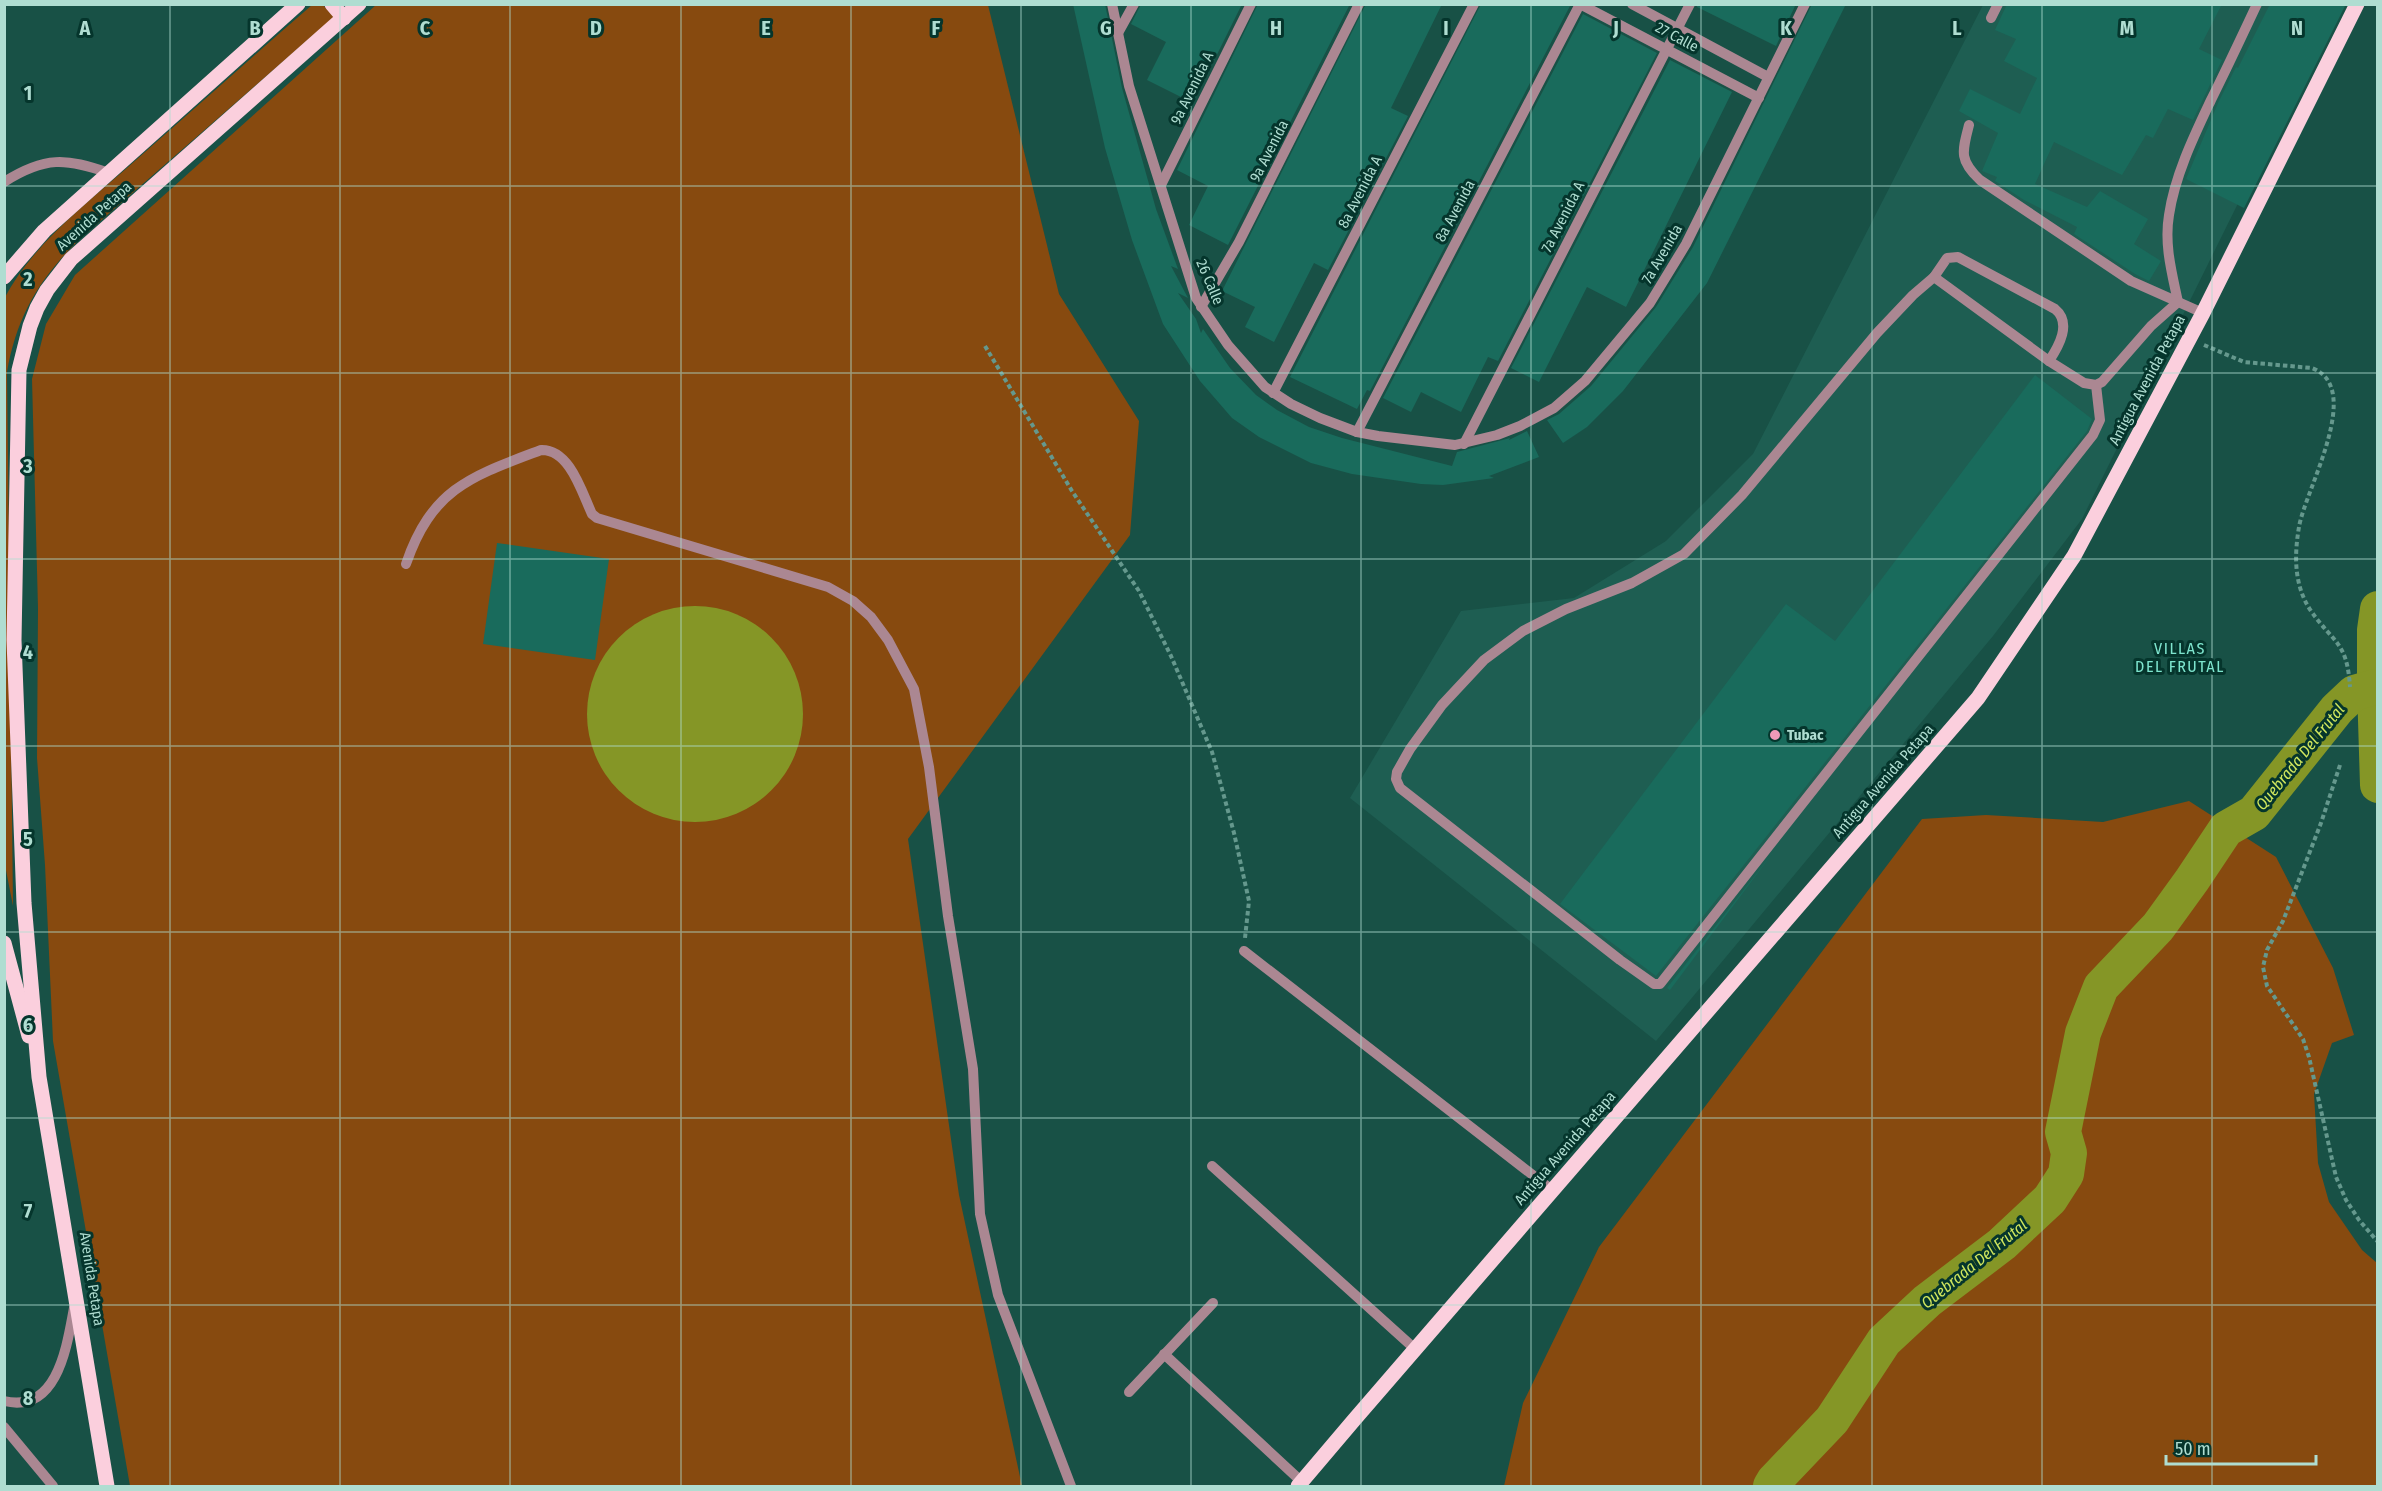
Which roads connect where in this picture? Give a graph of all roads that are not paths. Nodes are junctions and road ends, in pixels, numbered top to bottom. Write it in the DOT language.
graph roads {
  1 [pos="298,4"];
  2 [pos="332,4"];
  3 [pos="359,4"];
  4 [pos="1112,4"];
  5 [pos="1134,4"];
  6 [pos="1251,4"];
  7 [pos="1359,4"];
  8 [pos="1474,4"];
  9 [pos="1632,4"];
  10 [pos="1690,4"];
  11 [pos="1805,4"];
  12 [pos="1998,4"];
  13 [pos="2257,4"];
  14 [pos="2357,4"];
  15 [pos="1580,5"];
  16 [pos="344,18"];
  17 [pos="1991,18"];
  18 [pos="1678,28"];
  19 [pos="1118,33"];
  20 [pos="1667,48"];
  21 [pos="1768,76"];
  22 [pos="1759,98"];
  23 [pos="1969,125"];
  24 [pos="109,173"];
  25 [pos="4,182"];
  26 [pos="1161,185"];
  27 [pos="5,273"];
  28 [pos="1934,277"];
  29 [pos="2178,302"];
  30 [pos="1201,307"];
  31 [pos="2203,313"];
  32 [pos="2049,360"];
  33 [pos="2096,385"];
  34 [pos="1273,393"];
  35 [pos="1356,432"];
  36 [pos="1464,444"];
  37 [pos="406,564"];
  38 [pos="9,640"];
  39 [pos="4,943"];
  40 [pos="1244,951"];
  41 [pos="39,1077"];
  42 [pos="1212,1166"];
  43 [pos="1552,1190"];
  44 [pos="77,1296"];
  45 [pos="1212,1303"];
  46 [pos="1415,1349"];
  47 [pos="1164,1354"];
  48 [pos="1129,1392"];
  49 [pos="4,1401"];
  50 [pos="4,1427"];
  51 [pos="1300,1484"];
  52 [pos="53,1486"];
  53 [pos="107,1486"];
  54 [pos="1071,1486"];
  1 -- 24 [label="main road, Avenida Petapa"];
  2 -- 16 [label="main road"];
  3 -- 16 [label="main road, Avenida Petapa"];
  4 -- 19 [label="street, 26 Calle"];
  5 -- 19 [label="street"];
  6 -- 26 [label="street, 9a Avenida A"];
  7 -- 30 [label="street, 9a Avenida"];
  8 -- 34 [label="street, 8a Avenida A"];
  9 -- 18 [label="street, 27 Calle"];
  10 -- 18 [label="street, 7a Avenida A"];
  11 -- 21 [label="street, 7a Avenida"];
  12 -- 17 [label="street"];
  13 -- 29 [label="street"];
  14 -- 31 [label="main road, Antigua Avenida Petapa"];
  15 -- 20 [label="street, 27 Calle"];
  15 -- 35 [label="street, 8a Avenida"];
  16 -- 38 [label="main road, Avenida Petapa"];
  18 -- 20 [label="street, 7a Avenida A"];
  18 -- 21 [label="street, 27 Calle"];
  19 -- 26 [label="street, 26 Calle"];
  20 -- 22 [label="street, 27 Calle"];
  20 -- 36 [label="street, 7a Avenida A"];
  21 -- 22 [label="street, 7a Avenida"];
  22 -- 36 [label="street, 7a Avenida"];
  23 -- 29 [label="street"];
  24 -- 25 [label="street"];
  24 -- 27 [label="main road, Avenida Petapa"];
  26 -- 30 [label="street, 26 Calle"];
  28 -- 32 [label="street"];
  28 -- 32 [label="street"];
  28 -- 33 [label="street"];
  29 -- 31 [label="street"];
  29 -- 33 [label="street"];
  30 -- 34 [label="street, 26 Calle"];
  31 -- 43 [label="main road, Antigua Avenida Petapa"];
  32 -- 33 [label="street"];
  34 -- 35 [label="street, 26 Calle"];
  35 -- 36 [label="street, 26 Calle"];
  37 -- 54 [label="street"];
  38 -- 41 [label="main road, Avenida Petapa"];
  39 -- 41 [label="main road, Avenida Petapa"];
  40 -- 43 [label="street"];
  41 -- 44 [label="main road, Avenida Petapa"];
  42 -- 46 [label="street"];
  43 -- 46 [label="main road, Antigua Avenida Petapa"];
  44 -- 49 [label="street"];
  44 -- 53 [label="main road, Avenida Petapa"];
  45 -- 47 [label="street"];
  46 -- 51 [label="main road, Antigua Avenida Petapa"];
  47 -- 48 [label="street"];
  47 -- 51 [label="street"];
  50 -- 52 [label="street"];
}
